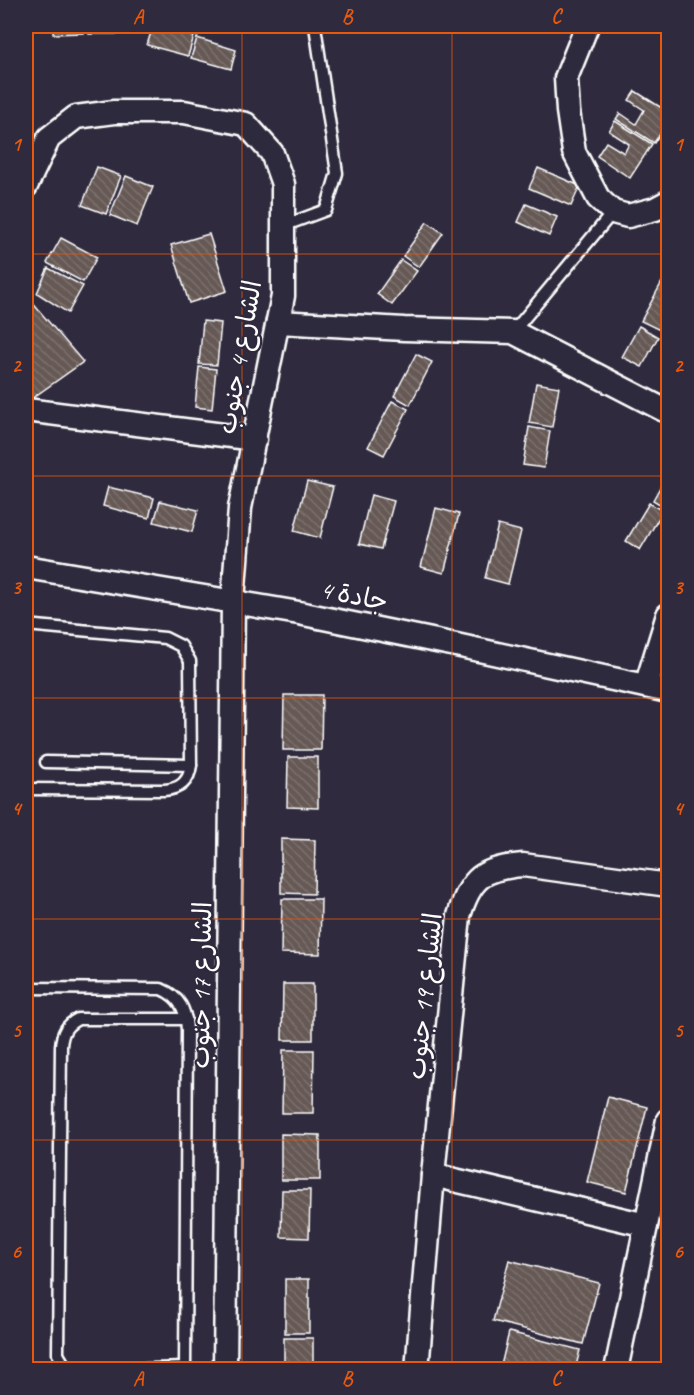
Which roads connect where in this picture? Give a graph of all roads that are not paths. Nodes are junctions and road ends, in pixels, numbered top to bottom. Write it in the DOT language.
graph roads {
  1 [pos="315,26"];
  2 [pos="587,26"];
  3 [pos="26,186"];
  4 [pos="669,202"];
  5 [pos="613,212"];
  6 [pos="283,226"];
  7 [pos="278,322"];
  8 [pos="513,332"];
  9 [pos="26,410"];
  10 [pos="669,412"];
  11 [pos="255,439"];
  12 [pos="26,567"];
  13 [pos="233,601"];
  14 [pos="669,615"];
  15 [pos="26,625"];
  16 [pos="646,686"];
  17 [pos="669,691"];
  18 [pos="46,762"];
  19 [pos="190,765"];
  20 [pos="26,789"];
  21 [pos="669,885"];
  22 [pos="26,988"];
  23 [pos="186,1019"];
  24 [pos="669,1120"];
  25 [pos="433,1175"];
  26 [pos="646,1225"];
  27 [pos="185,1369"];
  28 [pos="72,1370"];
  29 [pos="118,1370"];
  30 [pos="225,1370"];
  31 [pos="417,1370"];
  32 [pos="616,1370"];
  1 -- 6 [label="lane"];
  2 -- 5 [label="street"];
  3 -- 6 [label="street, الشارع 4 جنوب"];
  4 -- 5 [label="street"];
  5 -- 8 [label="lane"];
  6 -- 7 [label="street, الشارع 4 جنوب"];
  7 -- 8 [label="street"];
  7 -- 11 [label="street, الشارع 4 جنوب"];
  8 -- 10 [label="street"];
  9 -- 11 [label="street"];
  11 -- 13 [label="street, الشارع 4 جنوب"];
  12 -- 13 [label="street, جادة 4"];
  13 -- 16 [label="street, جادة 4"];
  13 -- 30 [label="street, الشارع 17 جنوب"];
  14 -- 16 [label="street"];
  15 -- 19 [label="lane"];
  16 -- 17 [label="street, جادة 4"];
  18 -- 19 [label="lane"];
  19 -- 20 [label="lane"];
  21 -- 25 [label="street, الشارع 19 جنوب"];
  22 -- 23 [label="lane"];
  23 -- 27 [label="lane"];
  23 -- 28 [label="lane"];
  24 -- 26 [label="street"];
  25 -- 26 [label="street"];
  25 -- 31 [label="street, الشارع 19 جنوب"];
  26 -- 32 [label="street"];
  27 -- 29 [label="lane"];
}
